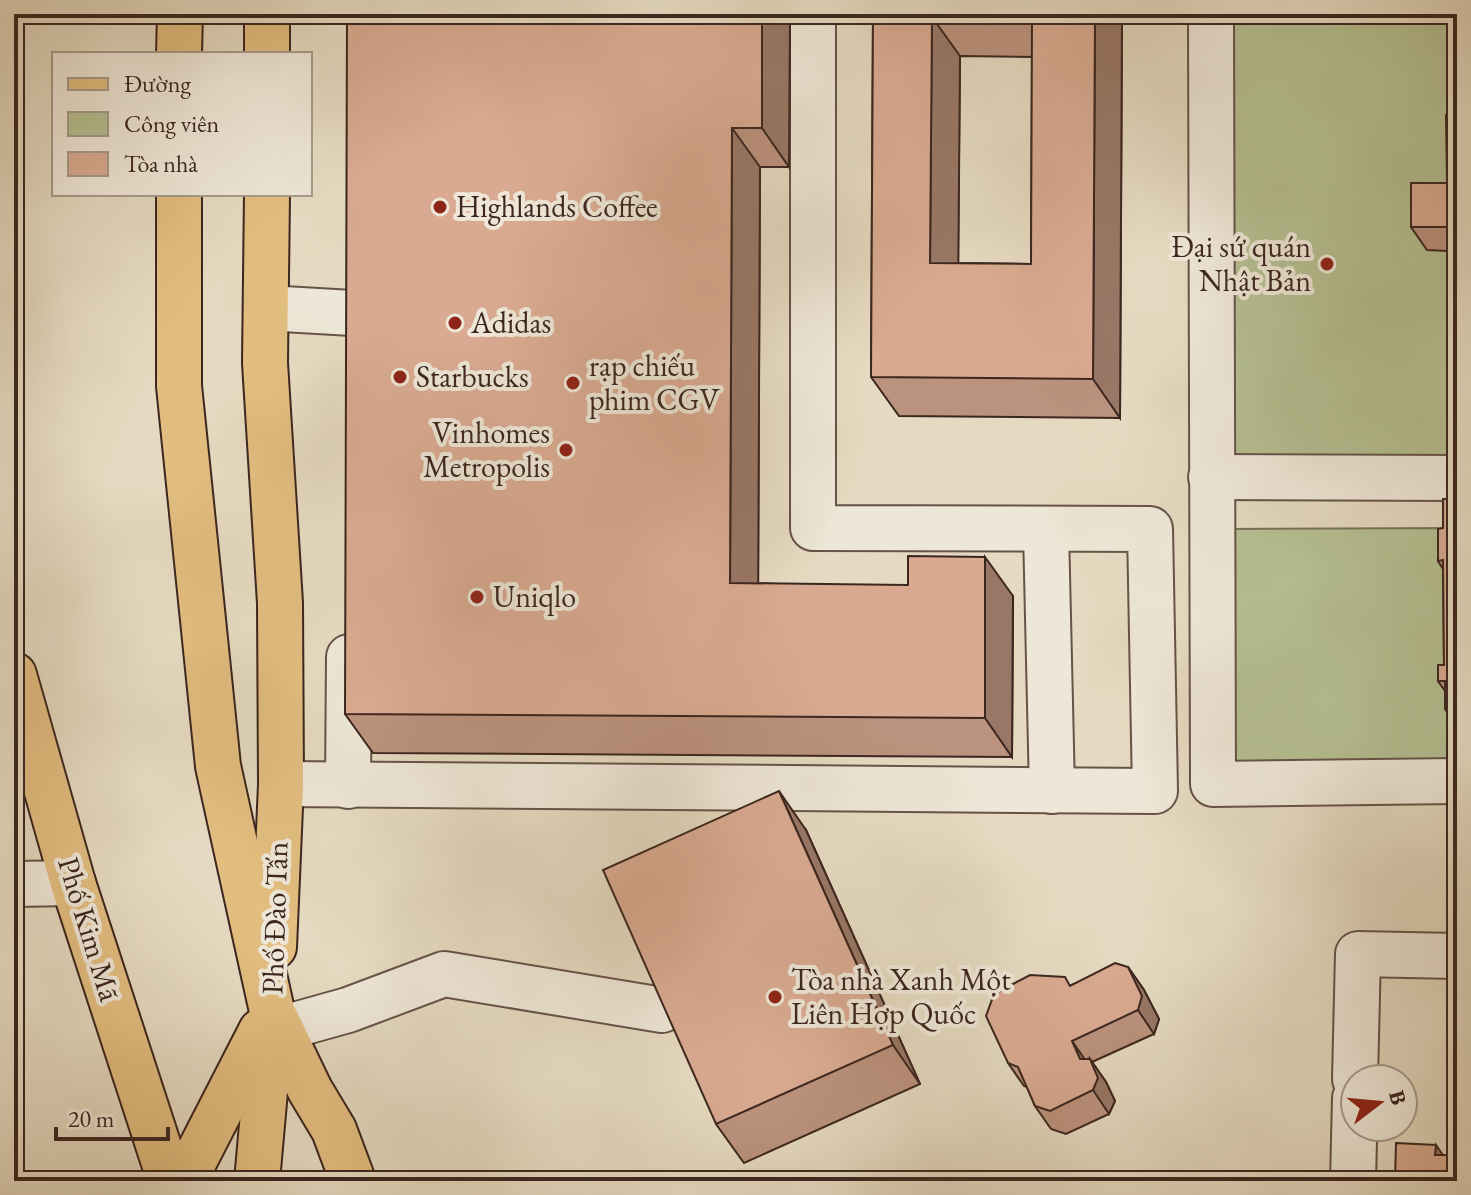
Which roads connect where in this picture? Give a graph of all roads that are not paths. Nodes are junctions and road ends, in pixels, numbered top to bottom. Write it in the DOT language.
graph roads {
  1 [pos="180,14"];
  2 [pos="267,14"];
  3 [pos="813,14"];
  4 [pos="1211,14"];
  5 [pos="179,52"];
  6 [pos="267,52"];
  7 [pos="179,196"];
  8 [pos="267,196"];
  9 [pos="352,266"];
  10 [pos="266,308"];
  11 [pos="352,313"];
  12 [pos="352,361"];
  13 [pos="1211,477"];
  14 [pos="1457,478"];
  15 [pos="1046,530"];
  16 [pos="349,613"];
  17 [pos="14,675"];
  18 [pos="1457,781"];
  19 [pos="281,784"];
  20 [pos="348,786"];
  21 [pos="1052,791"];
  22 [pos="73,883"];
  23 [pos="14,884"];
  24 [pos="1457,956"];
  25 [pos="662,1010"];
  26 [pos="276,1020"];
  27 [pos="1355,1063"];
  28 [pos="1354,1143"];
  29 [pos="170,1181"];
  30 [pos="184,1181"];
  31 [pos="257,1181"];
  32 [pos="353,1181"];
  33 [pos="1353,1181"];
  1 -- 5 [label="main road"];
  2 -- 6 [label="main road"];
  3 -- 15 [label="lane"];
  4 -- 13 [label="lane"];
  7 -- 26 [label="main road, Phố Đào Tấn"];
  8 -- 10 [label="main road, Phố Đào Tấn"];
  9 -- 11 [label="lane"];
  10 -- 11 [label="lane"];
  10 -- 19 [label="main road, Phố Đào Tấn"];
  11 -- 12 [label="lane"];
  13 -- 14 [label="lane"];
  13 -- 18 [label="lane"];
  15 -- 21 [label="lane"];
  15 -- 21 [label="lane"];
  16 -- 20 [label="lane"];
  17 -- 22 [label="main road, Phố Kim Mã"];
  19 -- 20 [label="lane"];
  19 -- 26 [label="main road, Phố Đào Tấn"];
  20 -- 21 [label="lane"];
  22 -- 23 [label="lane"];
  22 -- 29 [label="main road, Phố Kim Mã"];
  24 -- 27 [label="lane"];
  25 -- 26 [label="lane"];
  26 -- 30 [label="main road"];
  26 -- 31 [label="main road"];
  26 -- 32 [label="main road"];
  28 -- 33 [label="lane"];
}
